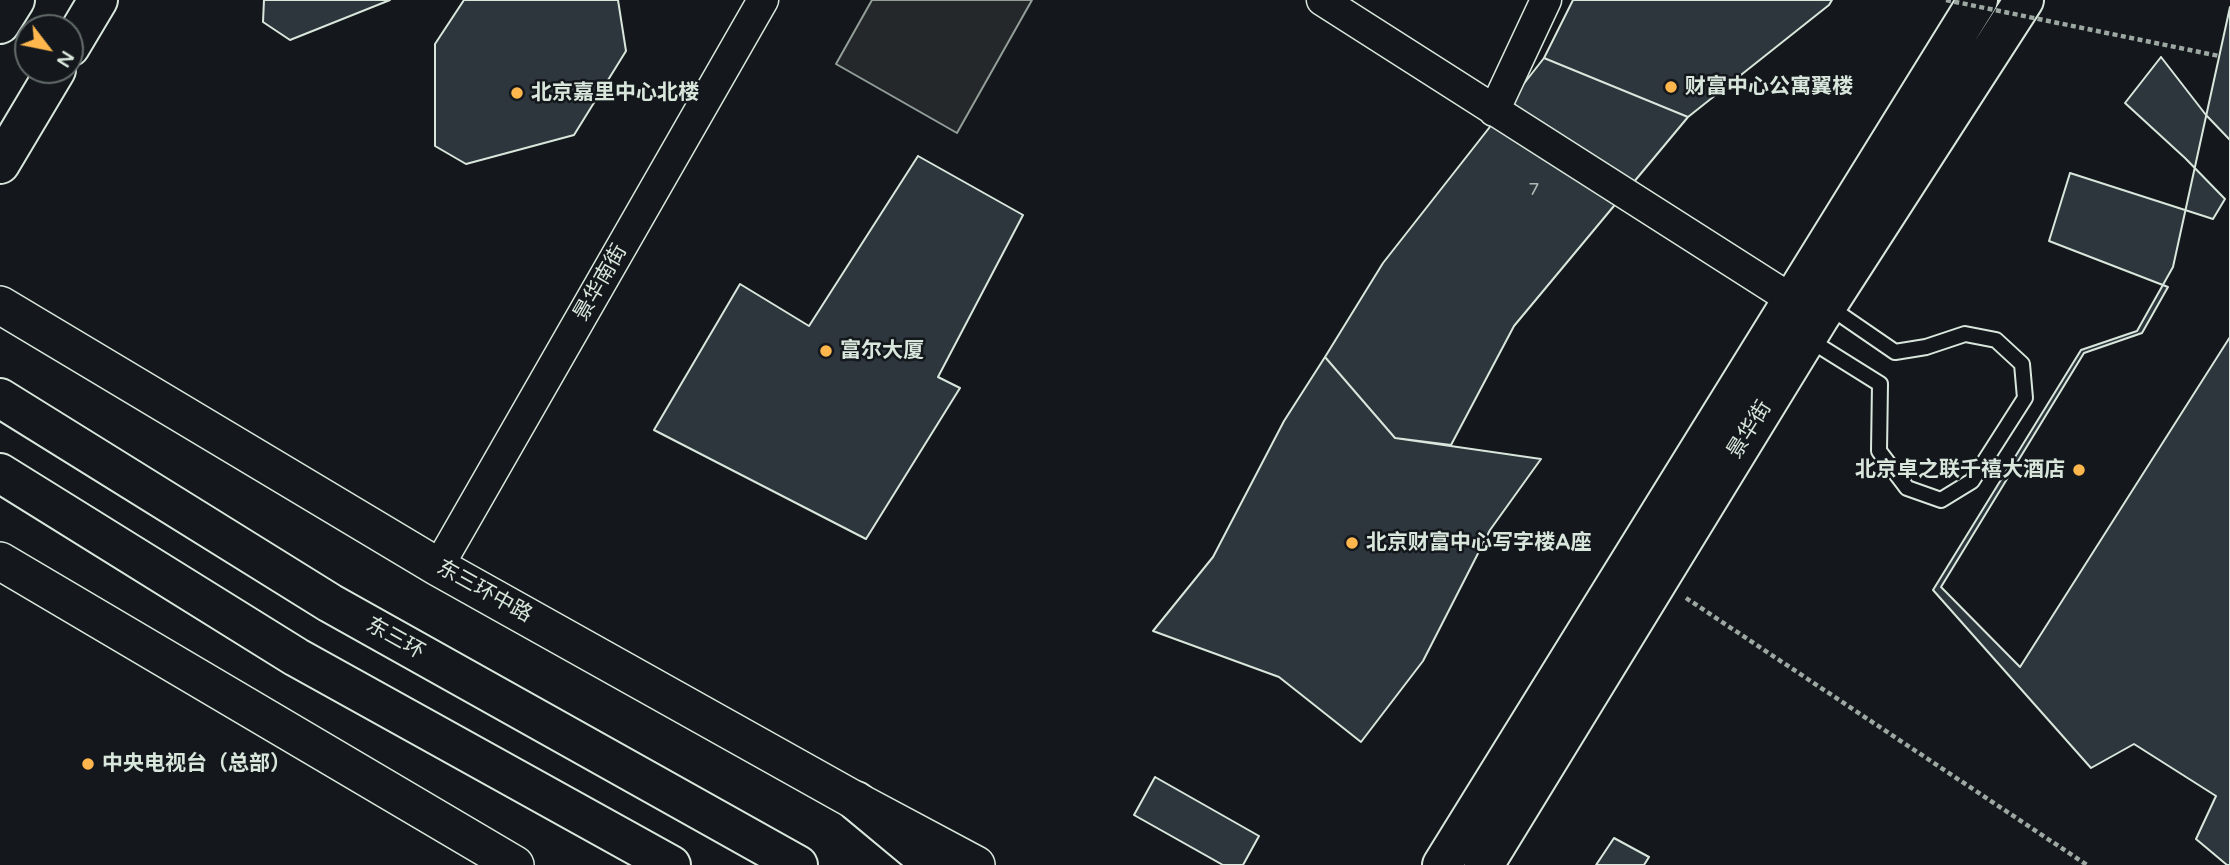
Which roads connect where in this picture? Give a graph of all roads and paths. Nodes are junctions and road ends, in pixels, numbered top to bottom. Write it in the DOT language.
graph roads {
  1 [pos="15,0"];
  2 [pos="98,0"];
  3 [pos="763,0"];
  4 [pos="1322,0"];
  5 [pos="1347,0"];
  6 [pos="1534,0"];
  7 [pos="1546,0"];
  8 [pos="1946,0"];
  9 [pos="1978,0"];
  10 [pos="2024,0"];
  11 [pos="0,24"];
  12 [pos="84,24"];
  13 [pos="2219,57"];
  14 [pos="48,84"];
  15 [pos="1493,101"];
  16 [pos="0,164"];
  17 [pos="0,305"];
  18 [pos="1809,310"];
  19 [pos="0,398"];
  20 [pos="0,473"];
  21 [pos="0,561"];
  22 [pos="438,567"];
  23 [pos="1659,580"];
  24 [pos="856,801"];
  25 [pos="514,865"];
  26 [pos="671,865"];
  27 [pos="798,865"];
  28 [pos="933,865"];
  29 [pos="976,865"];
  30 [pos="1442,865"];
  31 [pos="1484,865"];
  32 [pos="2087,865"];
  1 -- 11 [label="main road"];
  2 -- 12 [label="main road"];
  3 -- 22 [label="street, 景华南街"];
  4 -- 15 [label="street"];
  5 -- 15 [label="street"];
  6 -- 15 [label="street"];
  7 -- 15 [label="street"];
  8 -- 13 [label="path, bridge"];
  9 -- 18 [label="main road, 景华街"];
  10 -- 18 [label="main road, 景华街"];
  14 -- 16 [label="main road"];
  15 -- 18 [label="street"];
  17 -- 22 [label="street, 东三环中路"];
  18 -- 18 [label="lane"];
  18 -- 23 [label="main road, 景华街"];
  18 -- 30 [label="main road, 景华街"];
  19 -- 27 [label="main road, 东三环"];
  20 -- 26 [label="main road"];
  21 -- 25 [label="street"];
  22 -- 24 [label="street, 东三环中路"];
  23 -- 31 [label="main road, 景华街"];
  23 -- 32 [label="path"];
  24 -- 28 [label="main road"];
  24 -- 29 [label="street, 东三环中路"];
}
